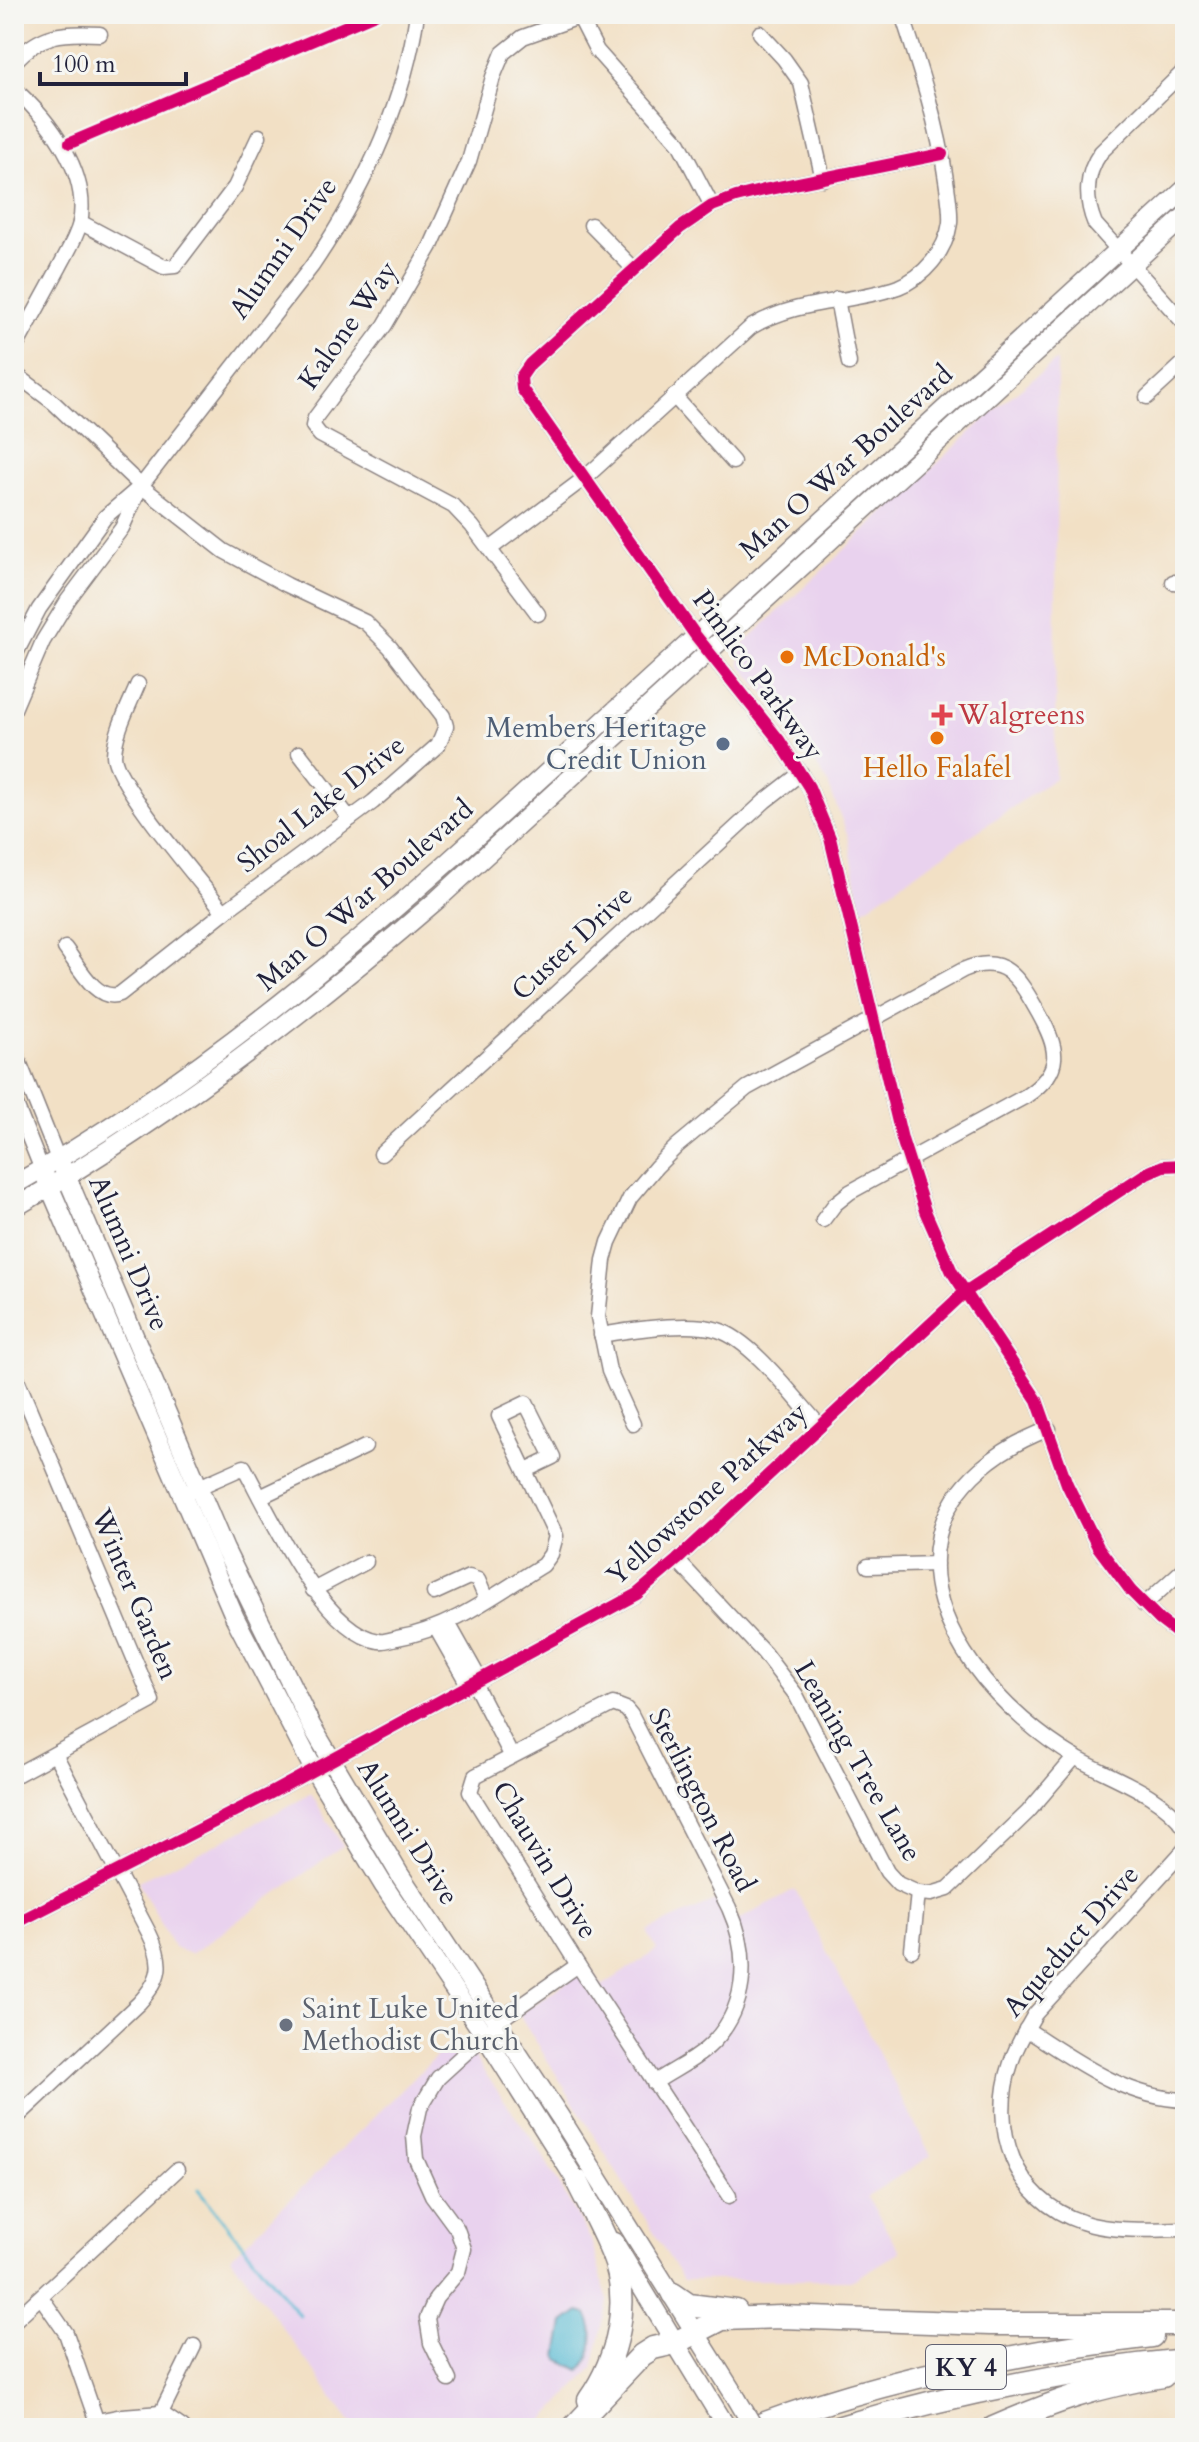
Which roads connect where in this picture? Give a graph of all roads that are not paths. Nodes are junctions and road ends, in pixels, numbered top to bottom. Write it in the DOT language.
graph roads {
  1 [pos="417,14"];
  2 [pos="902,14"];
  3 [pos="579,15"];
  4 [pos="760,33"];
  5 [pos="100,34"];
  6 [pos="14,62"];
  7 [pos="1185,70"];
  8 [pos="14,89"];
  9 [pos="259,136"];
  10 [pos="942,154"];
  11 [pos="823,179"];
  12 [pos="1185,189"];
  13 [pos="712,206"];
  14 [pos="1185,216"];
  15 [pos="80,222"];
  16 [pos="591,225"];
  17 [pos="1118,250"];
  18 [pos="1131,264"];
  19 [pos="634,269"];
  20 [pos="837,299"];
  21 [pos="1185,324"];
  22 [pos="14,350"];
  23 [pos="1185,362"];
  24 [pos="849,363"];
  25 [pos="14,373"];
  26 [pos="674,396"];
  27 [pos="1147,397"];
  28 [pos="733,462"];
  29 [pos="586,477"];
  30 [pos="141,486"];
  31 [pos="490,549"];
  32 [pos="538,614"];
  33 [pos="696,636"];
  34 [pos="708,652"];
  35 [pos="14,657"];
  36 [pos="138,684"];
  37 [pos="14,709"];
  38 [pos="299,753"];
  39 [pos="801,773"];
  40 [pos="350,819"];
  41 [pos="224,912"];
  42 [pos="65,948"];
  43 [pos="873,1019"];
  44 [pos="14,1049"];
  45 [pos="14,1100"];
  46 [pos="381,1154"];
  47 [pos="58,1159"];
  48 [pos="908,1160"];
  49 [pos="1185,1165"];
  50 [pos="42,1170"];
  51 [pos="67,1178"];
  52 [pos="14,1185"];
  53 [pos="49,1188"];
  54 [pos="14,1208"];
  55 [pos="823,1220"];
  56 [pos="965,1292"];
  57 [pos="601,1335"];
  58 [pos="14,1372"];
  59 [pos="633,1424"];
  60 [pos="820,1426"];
  61 [pos="1049,1429"];
  62 [pos="365,1447"];
  63 [pos="526,1470"];
  64 [pos="189,1491"];
  65 [pos="260,1497"];
  66 [pos="677,1560"];
  67 [pos="366,1562"];
  68 [pos="936,1564"];
  69 [pos="868,1566"];
  70 [pos="1185,1568"];
  71 [pos="313,1590"];
  72 [pos="434,1593"];
  73 [pos="486,1599"];
  74 [pos="1144,1605"];
  75 [pos="442,1625"];
  76 [pos="1185,1639"];
  77 [pos="474,1683"];
  78 [pos="55,1754"];
  79 [pos="511,1755"];
  80 [pos="1075,1757"];
  81 [pos="331,1760"];
  82 [pos="314,1770"];
  83 [pos="14,1776"];
  84 [pos="1185,1828"];
  85 [pos="1185,1849"];
  86 [pos="116,1872"];
  87 [pos="918,1893"];
  88 [pos="14,1924"];
  89 [pos="912,1950"];
  90 [pos="578,1965"];
  91 [pos="1026,2029"];
  92 [pos="492,2030"];
  93 [pos="654,2083"];
  94 [pos="1185,2100"];
  95 [pos="14,2120"];
  96 [pos="177,2170"];
  97 [pos="577,2181"];
  98 [pos="729,2196"];
  99 [pos="1185,2229"];
  100 [pos="673,2294"];
  101 [pos="41,2297"];
  102 [pos="781,2317"];
  103 [pos="14,2321"];
  104 [pos="1185,2324"];
  105 [pos="695,2330"];
  106 [pos="1185,2333"];
  107 [pos="675,2343"];
  108 [pos="194,2346"];
  109 [pos="1185,2360"];
  110 [pos="1185,2373"];
  111 [pos="449,2380"];
  112 [pos="1107,2386"];
  113 [pos="161,2413"];
  114 [pos="98,2425"];
  115 [pos="183,2428"];
  116 [pos="570,2428"];
  117 [pos="727,2428"];
  118 [pos="753,2428"];
  119 [pos="837,2428"];
  120 [pos="993,2428"];
  121 [pos="1011,2428"];
  1 -- 30 [label="street, Alumni Drive"];
  2 -- 10 [label="street"];
  3 -- 13 [label="street"];
  3 -- 31 [label="street, Kalone Way"];
  4 -- 11 [label="street"];
  5 -- 6 [label="street"];
  7 -- 17 [label="street"];
  8 -- 15 [label="street"];
  9 -- 15 [label="street"];
  10 -- 11 [label="street, Pimlico Parkway"];
  10 -- 20 [label="street"];
  11 -- 13 [label="street, Pimlico Parkway"];
  12 -- 17 [label="main road, Man O War Boulevard"];
  13 -- 19 [label="street, Pimlico Parkway"];
  14 -- 18 [label="main road, Man O War Boulevard"];
  15 -- 22 [label="street"];
  16 -- 19 [label="street"];
  17 -- 18 [label="street"];
  17 -- 33 [label="main road, Man O War Boulevard"];
  18 -- 21 [label="street"];
  18 -- 34 [label="main road, Man O War Boulevard"];
  19 -- 29 [label="street, Pimlico Parkway"];
  20 -- 24 [label="street"];
  20 -- 26 [label="street"];
  23 -- 27 [label="street"];
  25 -- 30 [label="street, Shoal Lake Drive"];
  26 -- 28 [label="street"];
  26 -- 29 [label="street"];
  29 -- 31 [label="street"];
  29 -- 33 [label="street, Pimlico Parkway"];
  30 -- 35 [label="street, Alumni Drive"];
  30 -- 37 [label="street, Alumni Drive"];
  30 -- 40 [label="street, Shoal Lake Drive"];
  31 -- 32 [label="street, Kalone Way"];
  33 -- 34 [label="street, Pimlico Parkway"];
  33 -- 47 [label="main road, Man O War Boulevard"];
  34 -- 39 [label="street, Pimlico Parkway"];
  34 -- 51 [label="main road, Man O War Boulevard"];
  36 -- 41 [label="street"];
  38 -- 40 [label="street"];
  39 -- 43 [label="street, Pimlico Parkway"];
  39 -- 46 [label="street, Custer Drive"];
  40 -- 41 [label="street, Shoal Lake Drive"];
  41 -- 42 [label="street, Shoal Lake Drive"];
  43 -- 48 [label="street, Pimlico Parkway"];
  43 -- 48 [label="street"];
  43 -- 57 [label="street"];
  44 -- 47 [label="street, Alumni Drive"];
  45 -- 50 [label="street, Alumni Drive"];
  47 -- 50 [label="main road, Man O War Boulevard"];
  47 -- 51 [label="main road, Alumni Drive"];
  48 -- 55 [label="street"];
  48 -- 56 [label="street, Pimlico Parkway"];
  49 -- 56 [label="street, Yellowstone Parkway"];
  50 -- 52 [label="main road, Man O War Boulevard"];
  50 -- 53 [label="main road, Alumni Drive"];
  51 -- 53 [label="main road, Man O War Boulevard"];
  51 -- 64 [label="main road, Alumni Drive"];
  53 -- 54 [label="main road, Man O War Boulevard"];
  53 -- 64 [label="main road, Alumni Drive"];
  56 -- 60 [label="street, Yellowstone Parkway"];
  56 -- 61 [label="street, Pimlico Parkway"];
  57 -- 59 [label="street"];
  57 -- 60 [label="street"];
  58 -- 78 [label="street, Winter Garden"];
  60 -- 66 [label="street, Yellowstone Parkway"];
  61 -- 68 [label="street"];
  61 -- 74 [label="street, Pimlico Parkway"];
  62 -- 65 [label="street"];
  63 -- 63 [label="street"];
  63 -- 73 [label="street"];
  64 -- 65 [label="street"];
  64 -- 81 [label="main road, Alumni Drive"];
  64 -- 82 [label="main road, Alumni Drive"];
  65 -- 71 [label="street"];
  66 -- 77 [label="street, Yellowstone Parkway"];
  66 -- 87 [label="street, Leaning Tree Lane"];
  67 -- 71 [label="street"];
  68 -- 69 [label="street"];
  68 -- 80 [label="street"];
  70 -- 74 [label="street"];
  71 -- 75 [label="street"];
  72 -- 73 [label="street"];
  73 -- 75 [label="street"];
  74 -- 76 [label="street, Pimlico Parkway"];
  75 -- 77 [label="street"];
  77 -- 79 [label="street"];
  77 -- 81 [label="street, Yellowstone Parkway"];
  78 -- 83 [label="street"];
  78 -- 86 [label="street"];
  79 -- 90 [label="street, Chauvin Drive"];
  79 -- 93 [label="street, Sterlington Road"];
  80 -- 84 [label="street"];
  80 -- 87 [label="street, Leaning Tree Lane"];
  81 -- 82 [label="street, Yellowstone Parkway"];
  81 -- 92 [label="main road, Alumni Drive"];
  82 -- 86 [label="street, Yellowstone Parkway"];
  82 -- 92 [label="main road, Alumni Drive"];
  85 -- 91 [label="street, Aqueduct Drive"];
  86 -- 88 [label="street, Yellowstone Parkway"];
  86 -- 95 [label="street"];
  87 -- 89 [label="street"];
  90 -- 92 [label="street, Chauvin Drive"];
  90 -- 93 [label="street, Chauvin Drive"];
  91 -- 94 [label="street"];
  91 -- 99 [label="street, Aqueduct Drive"];
  92 -- 97 [label="main road, Alumni Drive"];
  92 -- 100 [label="main road, Alumni Drive"];
  92 -- 111 [label="street, Chauvin Drive"];
  93 -- 98 [label="street, Chauvin Drive"];
  96 -- 101 [label="street"];
  97 -- 107 [label="main road, Alumni Drive"];
  97 -- 116 [label="highway"];
  100 -- 102 [label="highway"];
  100 -- 105 [label="main road, Alumni Drive"];
  101 -- 103 [label="street"];
  101 -- 114 [label="street"];
  102 -- 104 [label="highway"];
  102 -- 105 [label="highway"];
  105 -- 107 [label="highway"];
  105 -- 118 [label="main road, Alumni Drive, bridge"];
  106 -- 118 [label="highway, KY 4"];
  107 -- 116 [label="highway"];
  107 -- 117 [label="main road, Alumni Drive"];
  108 -- 113 [label="street"];
  109 -- 119 [label="highway, KY 4"];
  110 -- 112 [label="highway"];
  112 -- 120 [label="highway"];
  112 -- 121 [label="highway"];
  113 -- 114 [label="street"];
  113 -- 115 [label="street"];
}
